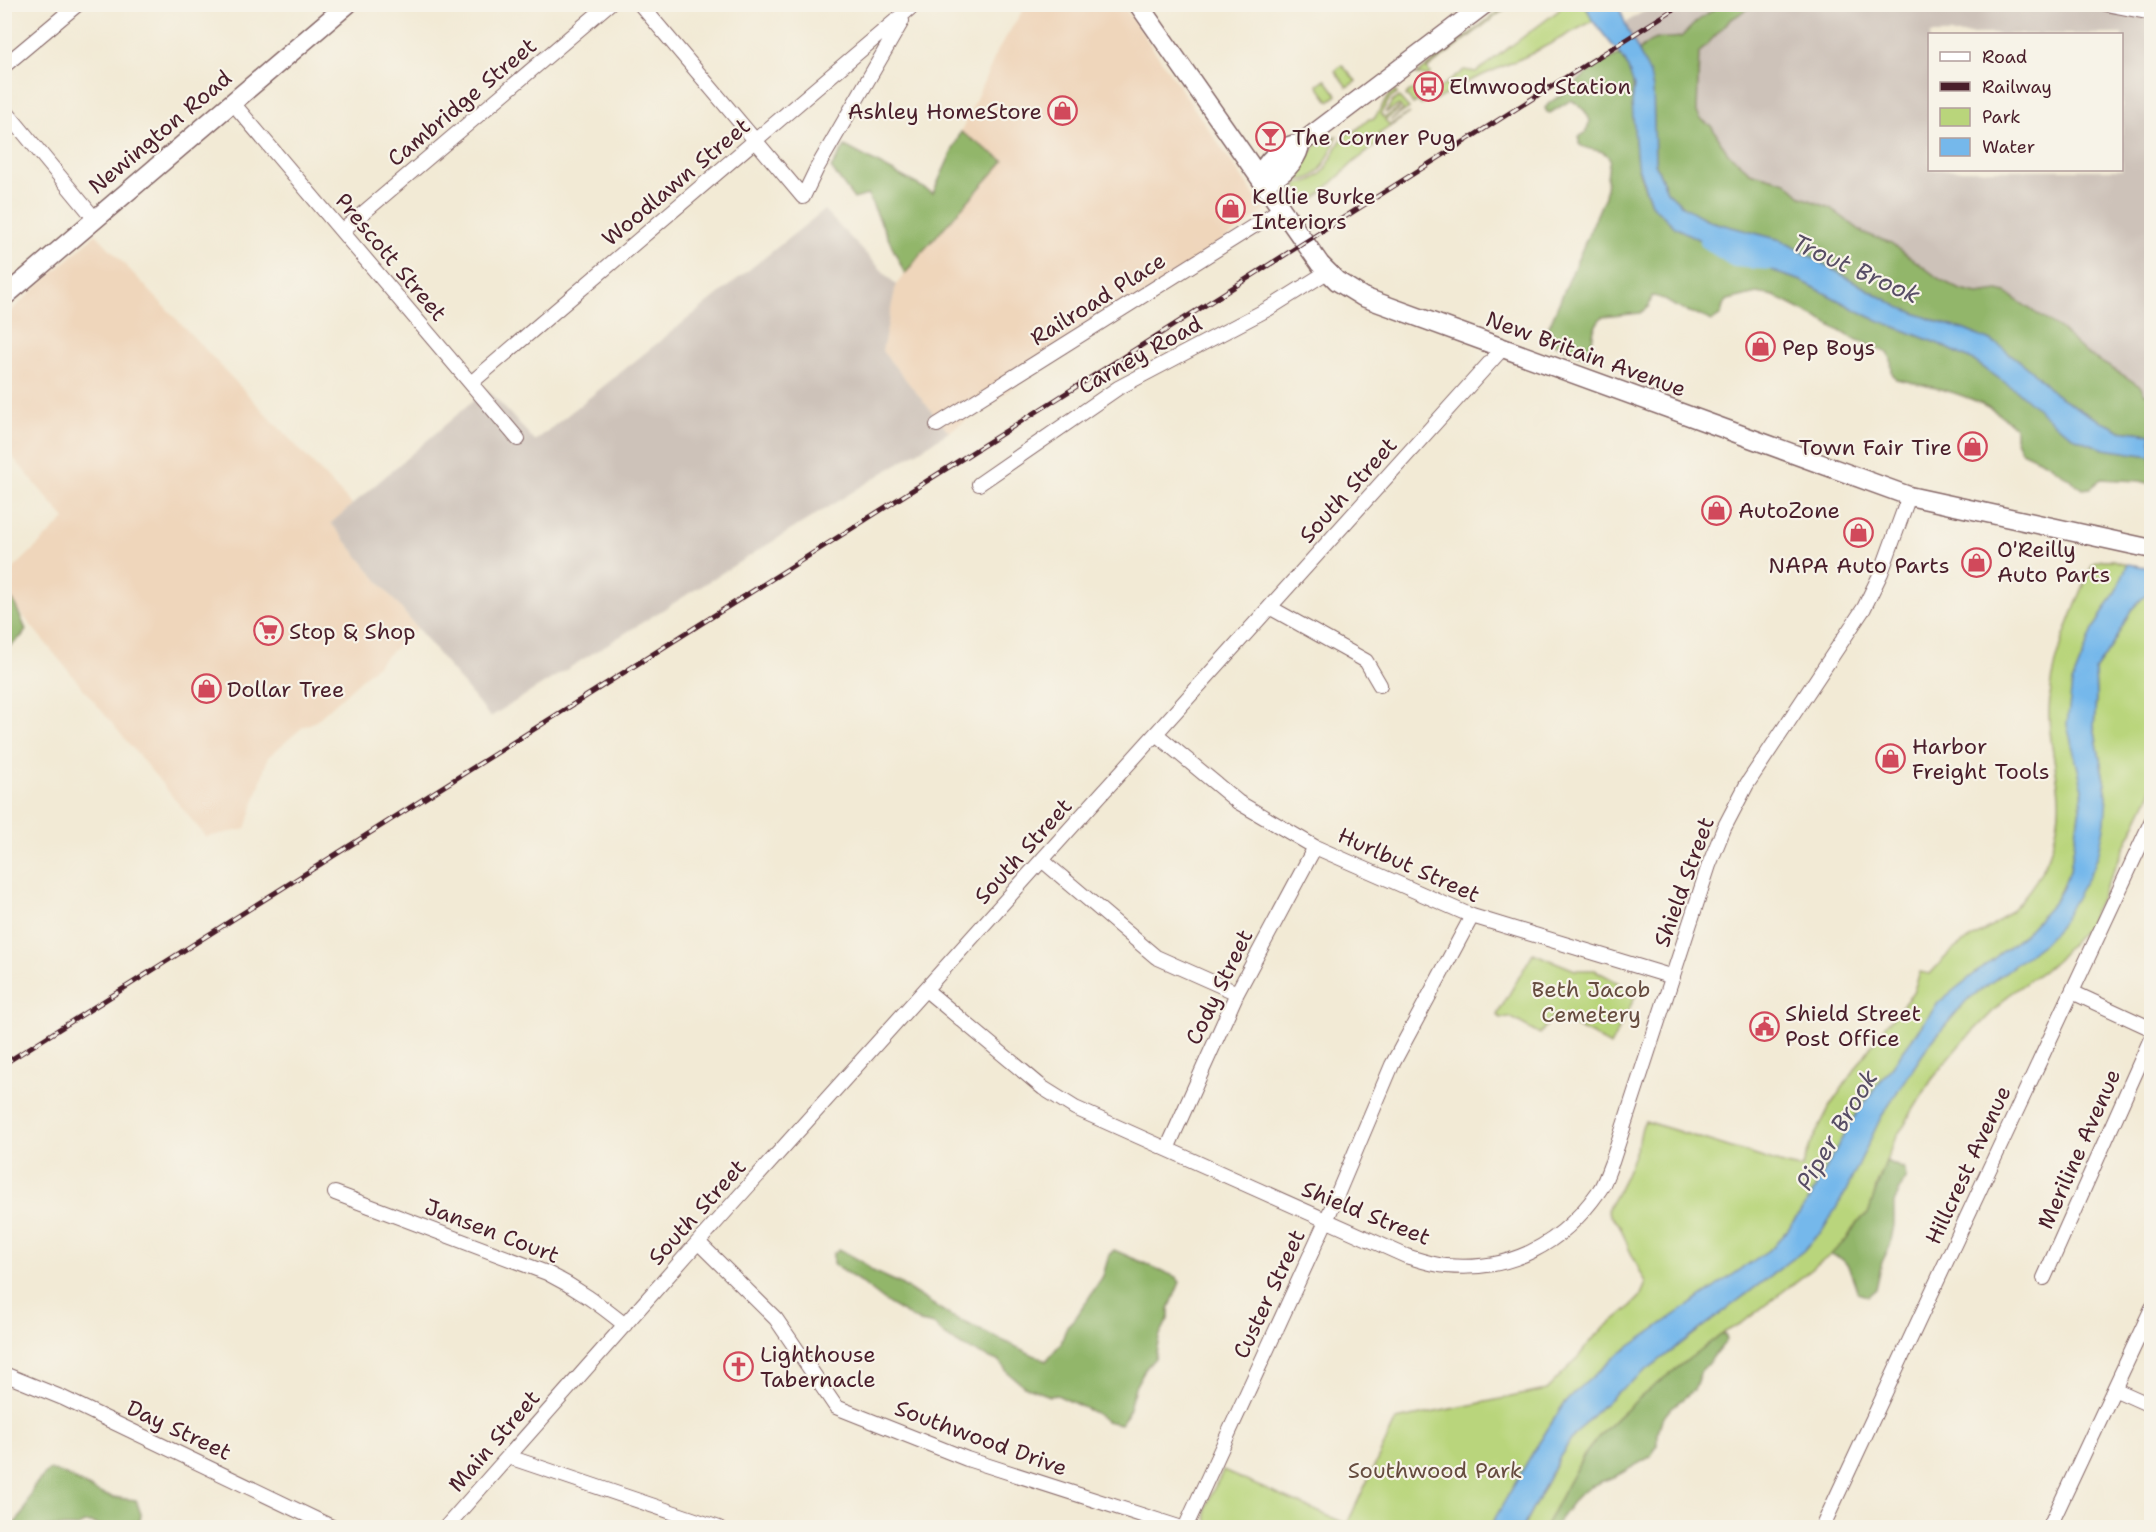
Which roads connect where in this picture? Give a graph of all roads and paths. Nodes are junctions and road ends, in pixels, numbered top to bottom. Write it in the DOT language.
graph roads {
  1 [pos="78,4"];
  2 [pos="348,4"];
  3 [pos="609,4"];
  4 [pos="640,4"];
  5 [pos="1138,4"];
  6 [pos="1485,4"];
  7 [pos="2106,4"];
  8 [pos="911,8"];
  9 [pos="2151,13"];
  10 [pos="4,66"];
  11 [pos="232,102"];
  12 [pos="4,109"];
  13 [pos="756,141"];
  14 [pos="1261,178"];
  15 [pos="1281,209"];
  16 [pos="95,219"];
  17 [pos="342,231"];
  18 [pos="1327,272"];
  19 [pos="4,297"];
  20 [pos="1502,349"];
  21 [pos="471,383"];
  22 [pos="937,425"];
  23 [pos="518,439"];
  24 [pos="978,484"];
  25 [pos="1909,496"];
  26 [pos="2151,549"];
  27 [pos="1271,608"];
  28 [pos="1380,685"];
  29 [pos="1156,734"];
  30 [pos="2151,820"];
  31 [pos="1315,847"];
  32 [pos="1043,861"];
  33 [pos="1472,916"];
  34 [pos="1673,977"];
  35 [pos="926,990"];
  36 [pos="1237,993"];
  37 [pos="2072,993"];
  38 [pos="2151,1029"];
  39 [pos="2151,1036"];
  40 [pos="1167,1149"];
  41 [pos="335,1193"];
  42 [pos="1326,1221"];
  43 [pos="698,1242"];
  44 [pos="2044,1278"];
  45 [pos="2151,1308"];
  46 [pos="625,1325"];
  47 [pos="4,1374"];
  48 [pos="574,1381"];
  49 [pos="2114,1389"];
  50 [pos="2151,1406"];
  51 [pos="509,1457"];
  52 [pos="334,1527"];
  53 [pos="445,1527"];
  54 [pos="719,1527"];
  55 [pos="1183,1527"];
  56 [pos="1822,1527"];
  57 [pos="2049,1527"];
  1 -- 10 [label="street"];
  2 -- 11 [label="main road, Newington Road"];
  3 -- 17 [label="street, Cambridge Street"];
  4 -- 13 [label="street"];
  5 -- 14 [label="main road, New Britain Avenue"];
  6 -- 14 [label="main road"];
  7 -- 9 [label="street"];
  8 -- 13 [label="street, Woodlawn Street"];
  8 -- 13 [label="street, Woodlawn Street"];
  11 -- 16 [label="main road, Newington Road"];
  11 -- 17 [label="street, Prescott Street"];
  12 -- 16 [label="street"];
  13 -- 21 [label="street, Woodlawn Street"];
  14 -- 15 [label="main road, New Britain Avenue"];
  15 -- 18 [label="main road, New Britain Avenue"];
  15 -- 22 [label="street, Railroad Place"];
  16 -- 19 [label="main road, Newington Road"];
  17 -- 21 [label="street, Prescott Street"];
  18 -- 20 [label="main road, New Britain Avenue"];
  18 -- 24 [label="street, Carney Road"];
  20 -- 25 [label="main road, New Britain Avenue"];
  20 -- 27 [label="street, South Street"];
  21 -- 23 [label="street, Prescott Street"];
  25 -- 26 [label="main road, New Britain Avenue"];
  25 -- 34 [label="street, Shield Street"];
  27 -- 28 [label="street"];
  27 -- 29 [label="street, South Street"];
  29 -- 31 [label="street, Hurlbut Street"];
  29 -- 32 [label="street, South Street"];
  30 -- 37 [label="street, Hillcrest Avenue"];
  31 -- 33 [label="street, Hurlbut Street"];
  31 -- 36 [label="street, Cody Street"];
  32 -- 35 [label="street, South Street"];
  32 -- 36 [label="street"];
  33 -- 34 [label="street, Hurlbut Street"];
  33 -- 42 [label="street, Custer Street"];
  34 -- 42 [label="street, Shield Street"];
  35 -- 40 [label="street, Shield Street"];
  35 -- 43 [label="street, South Street"];
  36 -- 40 [label="street, Cody Street"];
  37 -- 38 [label="street"];
  37 -- 56 [label="street, Hillcrest Avenue"];
  39 -- 44 [label="street, Meriline Avenue"];
  40 -- 42 [label="street, Shield Street"];
  41 -- 46 [label="street, Jansen Court"];
  42 -- 55 [label="street, Custer Street"];
  43 -- 46 [label="street, South Street"];
  43 -- 55 [label="street, Southwood Drive"];
  45 -- 49 [label="street"];
  46 -- 48 [label="street, South Street"];
  47 -- 52 [label="street, Day Street"];
  48 -- 51 [label="street, Main Street"];
  49 -- 50 [label="street"];
  49 -- 57 [label="street"];
  51 -- 53 [label="street, Main Street"];
  51 -- 54 [label="street"];
}
